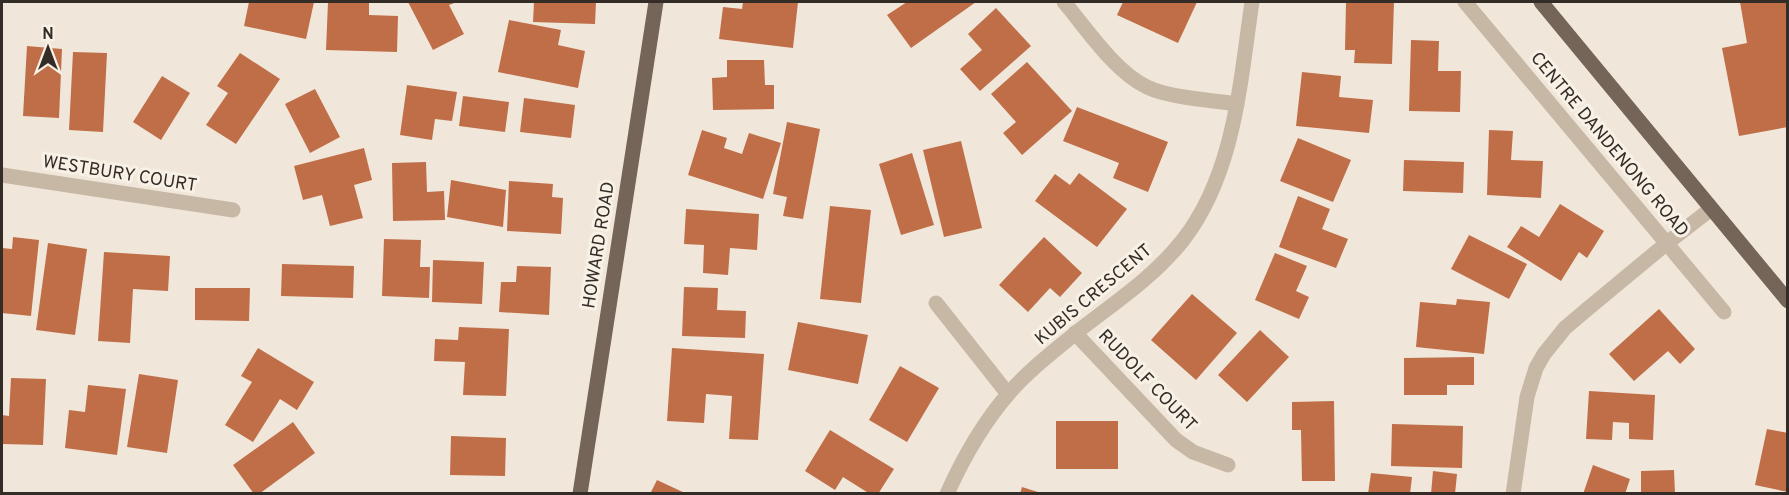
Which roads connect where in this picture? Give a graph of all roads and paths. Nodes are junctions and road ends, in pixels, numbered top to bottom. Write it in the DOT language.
graph roads {
  1 [pos="656,2"];
  2 [pos="1064,2"];
  3 [pos="1252,2"];
  4 [pos="1465,2"];
  5 [pos="1541,2"];
  6 [pos="1237,104"];
  7 [pos="2,175"];
  8 [pos="1711,209"];
  9 [pos="233,210"];
  10 [pos="1667,243"];
  11 [pos="1788,301"];
  12 [pos="936,303"];
  13 [pos="1724,312"];
  14 [pos="1076,333"];
  15 [pos="1008,394"];
  16 [pos="1228,465"];
  17 [pos="580,494"];
  18 [pos="947,494"];
  19 [pos="1513,494"];
  1 -- 17 [label="main road, HOWARD ROAD"];
  2 -- 6 [label="street"];
  3 -- 6 [label="street, KUBIS CRESCENT"];
  4 -- 10 [label="street, CENTRE DANDENONG ROAD"];
  5 -- 8 [label="main road, CENTRE DANDENONG ROAD"];
  6 -- 14 [label="street, KUBIS CRESCENT"];
  7 -- 9 [label="street, WESTBURY COURT"];
  8 -- 10 [label="street"];
  8 -- 11 [label="main road, CENTRE DANDENONG ROAD"];
  10 -- 13 [label="street, CENTRE DANDENONG ROAD"];
  10 -- 19 [label="street"];
  12 -- 15 [label="street"];
  14 -- 15 [label="street, KUBIS CRESCENT"];
  14 -- 16 [label="street, RUDOLF COURT"];
  15 -- 18 [label="street, KUBIS CRESCENT"];
}
